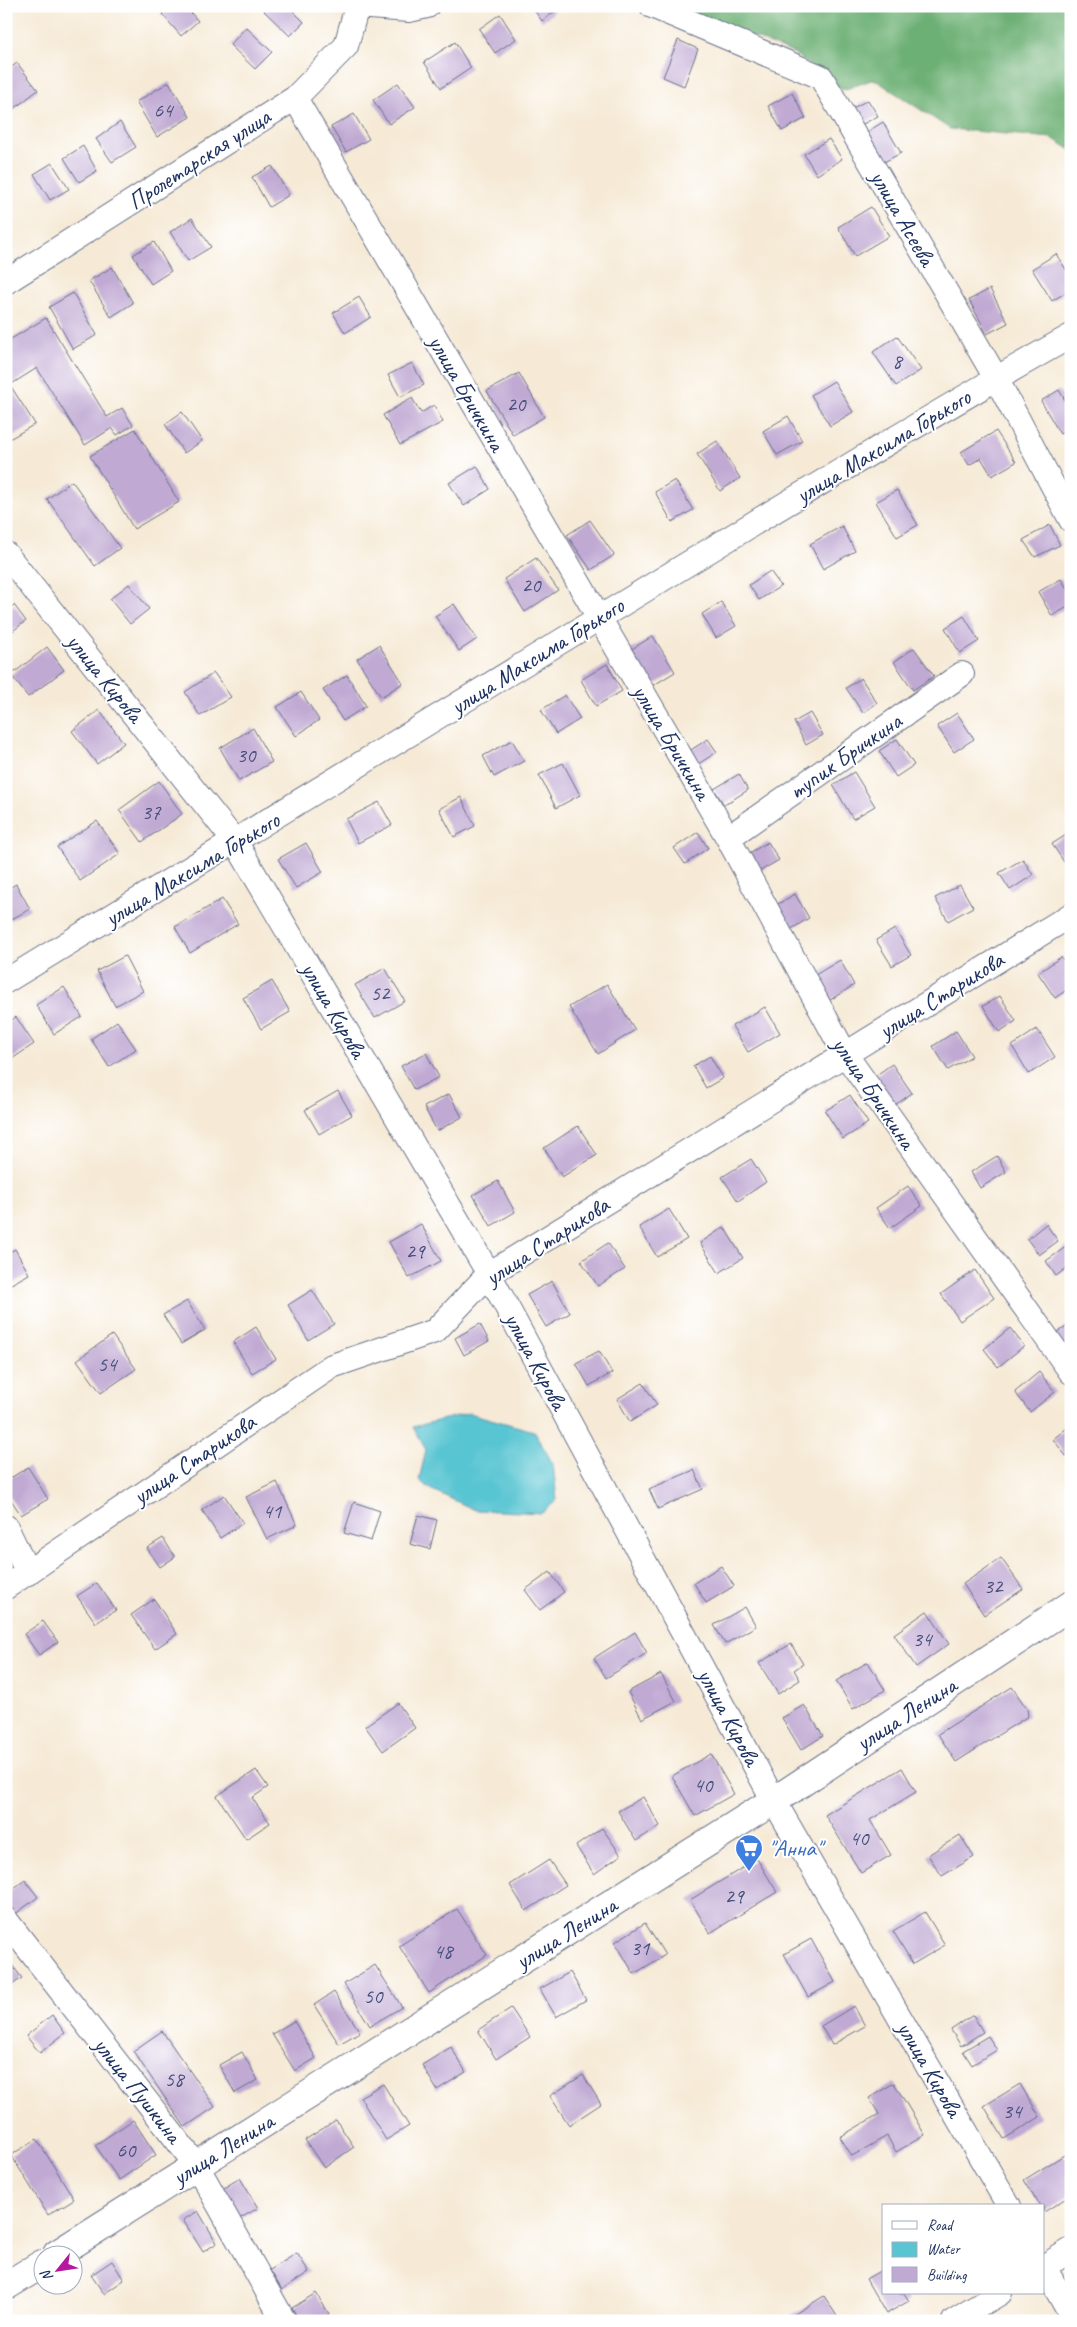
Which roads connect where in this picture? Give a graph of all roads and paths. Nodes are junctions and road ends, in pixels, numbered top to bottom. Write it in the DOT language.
graph roads {
  1 [pos="357,6"];
  2 [pos="427,6"];
  3 [pos="652,6"];
  4 [pos="294,98"];
  5 [pos="6,282"];
  6 [pos="1071,336"];
  7 [pos="996,378"];
  8 [pos="1071,520"];
  9 [pos="6,554"];
  10 [pos="598,617"];
  11 [pos="962,674"];
  12 [pos="728,838"];
  13 [pos="236,843"];
  14 [pos="1071,915"];
  15 [pos="6,981"];
  16 [pos="845,1054"];
  17 [pos="489,1274"];
  18 [pos="1071,1372"];
  19 [pos="6,1527"];
  20 [pos="28,1573"];
  21 [pos="6,1587"];
  22 [pos="1071,1605"];
  23 [pos="774,1801"];
  24 [pos="6,1920"];
  25 [pos="197,2166"];
  26 [pos="1008,2204"];
  27 [pos="73,2244"];
  28 [pos="1071,2250"];
  29 [pos="1044,2266"];
  30 [pos="32,2270"];
  31 [pos="6,2286"];
  32 [pos="998,2294"];
  33 [pos="1071,2315"];
  34 [pos="284,2321"];
  35 [pos="954,2321"];
  1 -- 2 [label="street"];
  1 -- 4 [label="street, Пролетарская улица"];
  3 -- 7 [label="street, улица Асеева"];
  4 -- 5 [label="street, Пролетарская улица"];
  4 -- 10 [label="street, улица Бричкина"];
  6 -- 7 [label="street, улица Максима Горького"];
  7 -- 8 [label="street, улица Асеева"];
  7 -- 10 [label="street, улица Максима Горького"];
  9 -- 13 [label="street, улица Кирова"];
  10 -- 12 [label="street, улица Бричкина"];
  10 -- 13 [label="street, улица Максима Горького"];
  11 -- 12 [label="street, тупик Бричкина"];
  12 -- 16 [label="street, улица Бричкина"];
  13 -- 15 [label="street, улица Максима Горького"];
  13 -- 17 [label="street, улица Кирова"];
  14 -- 16 [label="street, улица Старикова"];
  16 -- 17 [label="street, улица Старикова"];
  16 -- 18 [label="street, улица Бричкина"];
  17 -- 20 [label="street, улица Старикова"];
  17 -- 23 [label="street, улица Кирова"];
  19 -- 20 [label="street"];
  20 -- 21 [label="street, улица Старикова"];
  22 -- 23 [label="street, улица Ленина"];
  23 -- 25 [label="street, улица Ленина"];
  23 -- 26 [label="street, улица Кирова"];
  24 -- 25 [label="street, улица Пушкина"];
  25 -- 27 [label="street, улица Ленина"];
  25 -- 34 [label="street, улица Пушкина"];
  28 -- 29 [label="street"];
  29 -- 33 [label="street"];
  30 -- 31 [label="street"];
  32 -- 35 [label="street"];
}
